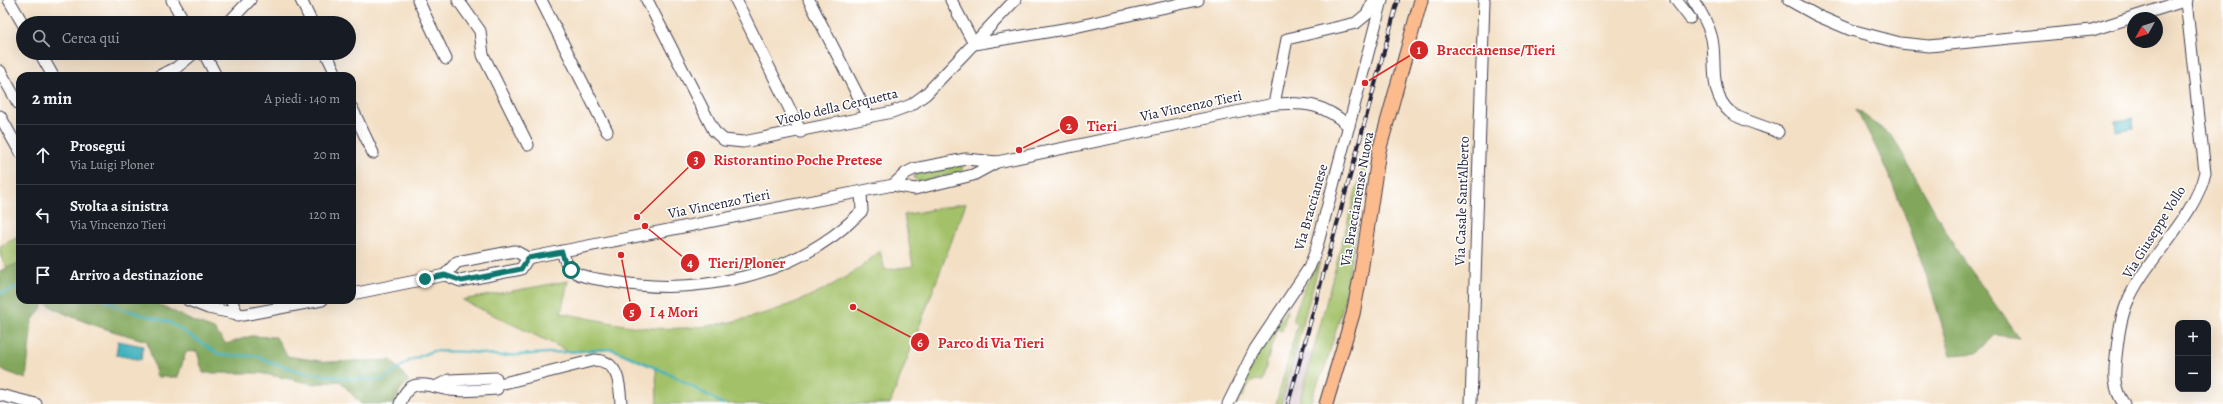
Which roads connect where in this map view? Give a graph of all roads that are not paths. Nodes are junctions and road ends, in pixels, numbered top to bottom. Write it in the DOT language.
graph roads {
  1 [pos="9,0"];
  2 [pos="172,0"];
  3 [pos="250,0"];
  4 [pos="301,0"];
  5 [pos="418,0"];
  6 [pos="458,0"];
  7 [pos="541,0"];
  8 [pos="647,0"];
  9 [pos="736,0"];
  10 [pos="809,0"];
  11 [pos="951,0"];
  12 [pos="1015,0"];
  13 [pos="1198,0"];
  14 [pos="1374,0"];
  15 [pos="1382,0"];
  16 [pos="1421,0"];
  17 [pos="1484,0"];
  18 [pos="1676,0"];
  19 [pos="1693,0"];
  20 [pos="1789,0"];
  21 [pos="2187,0"];
  22 [pos="18,16"];
  23 [pos="181,16"];
  24 [pos="235,16"];
  25 [pos="309,16"];
  26 [pos="1690,18"];
  27 [pos="974,44"];
  28 [pos="446,59"];
  29 [pos="44,60"];
  30 [pos="186,60"];
  31 [pos="208,60"];
  32 [pos="329,60"];
  33 [pos="0,71"];
  34 [pos="51,72"];
  35 [pos="168,72"];
  36 [pos="214,72"];
  37 [pos="335,72"];
  38 [pos="16,99"];
  39 [pos="1274,104"];
  40 [pos="0,116"];
  41 [pos="356,117"];
  42 [pos="868,117"];
  43 [pos="1349,126"];
  44 [pos="607,131"];
  45 [pos="801,132"];
  46 [pos="1778,132"];
  47 [pos="16,145"];
  48 [pos="528,145"];
  49 [pos="373,153"];
  50 [pos="965,159"];
  51 [pos="997,162"];
  52 [pos="914,169"];
  53 [pos="965,177"];
  54 [pos="893,186"];
  55 [pos="915,189"];
  56 [pos="861,192"];
  57 [pos="513,251"];
  58 [pos="562,252"];
  59 [pos="528,258"];
  60 [pos="457,262"];
  61 [pos="516,270"];
  62 [pos="445,275"];
  63 [pos="462,281"];
  64 [pos="356,293"];
  65 [pos="198,304"];
  66 [pos="233,304"];
  67 [pos="302,304"];
  68 [pos="238,315"];
  69 [pos="0,396"];
  70 [pos="36,404"];
  71 [pos="400,404"];
  72 [pos="620,404"];
  73 [pos="1228,404"];
  74 [pos="1326,404"];
  75 [pos="1470,404"];
  76 [pos="2124,404"];
  1 -- 22 [label="street"];
  2 -- 23 [label="street"];
  3 -- 24 [label="street"];
  4 -- 25 [label="street"];
  5 -- 28 [label="street"];
  6 -- 48 [label="street"];
  7 -- 44 [label="street"];
  8 -- 45 [label="street, Vicolo della Cerquetta"];
  9 -- 45 [label="street"];
  10 -- 42 [label="street"];
  11 -- 27 [label="street"];
  12 -- 27 [label="street, Vicolo della Cerquetta"];
  13 -- 27 [label="street"];
  14 -- 39 [label="street"];
  15 -- 43 [label="street, Via Braccianese"];
  16 -- 74 [label="main road, Via Braccianense Nuova"];
  17 -- 75 [label="street, Via Casale Sant'Alberto"];
  18 -- 26 [label="street"];
  19 -- 46 [label="street"];
  20 -- 21 [label="street"];
  21 -- 76 [label="street, Via Giuseppe Vollo"];
  27 -- 42 [label="street, Vicolo della Cerquetta"];
  29 -- 34 [label="street"];
  30 -- 35 [label="street"];
  31 -- 36 [label="street"];
  32 -- 37 [label="street"];
  33 -- 38 [label="street"];
  39 -- 43 [label="street, Via Vincenzo Tieri"];
  39 -- 51 [label="street, Via Vincenzo Tieri"];
  40 -- 47 [label="street"];
  41 -- 49 [label="street"];
  42 -- 45 [label="street, Vicolo della Cerquetta"];
  43 -- 73 [label="street, Via Braccianese"];
  50 -- 51 [label="street, Via Vincenzo Tieri"];
  50 -- 52 [label="street, Via Vincenzo Tieri"];
  50 -- 53 [label="street"];
  51 -- 53 [label="street, Via Vincenzo Tieri"];
  52 -- 54 [label="street, Via Vincenzo Tieri"];
  52 -- 55 [label="street"];
  53 -- 55 [label="street, Via Vincenzo Tieri"];
  54 -- 55 [label="street, Via Vincenzo Tieri"];
  54 -- 56 [label="street, Via Vincenzo Tieri"];
  56 -- 58 [label="street, Via Vincenzo Tieri"];
  56 -- 58 [label="street"];
  57 -- 59 [label="street"];
  57 -- 60 [label="street"];
  57 -- 61 [label="street"];
  58 -- 59 [label="street, Via Vincenzo Tieri"];
  59 -- 61 [label="street"];
  60 -- 62 [label="street"];
  60 -- 63 [label="street"];
  61 -- 63 [label="street"];
  62 -- 63 [label="street"];
  62 -- 64 [label="street"];
  65 -- 68 [label="street"];
  66 -- 68 [label="street"];
  67 -- 68 [label="street"];
  69 -- 70 [label="street"];
  71 -- 72 [label="street"];
}
